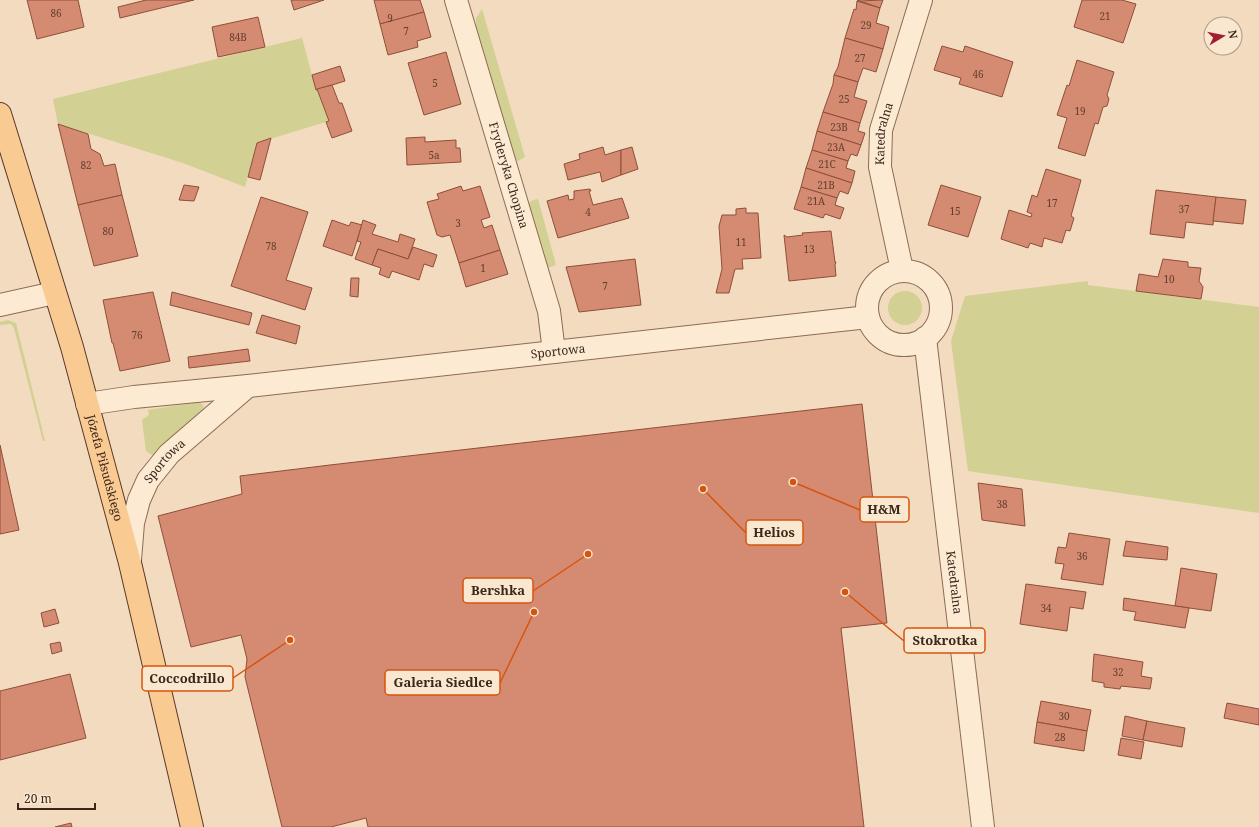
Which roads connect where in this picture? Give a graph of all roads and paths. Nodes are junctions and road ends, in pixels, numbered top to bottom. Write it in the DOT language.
graph roads {
  1 [pos="456,0"];
  2 [pos="921,0"];
  3 [pos="0,114"];
  4 [pos="902,270"];
  5 [pos="54,293"];
  6 [pos="0,305"];
  7 [pos="868,317"];
  8 [pos="926,338"];
  9 [pos="554,352"];
  10 [pos="248,386"];
  11 [pos="87,404"];
  12 [pos="130,563"];
  13 [pos="192,827"];
  14 [pos="983,827"];
  1 -- 9 [label="street, Fryderyka Chopina"];
  2 -- 4 [label="street, Katedralna"];
  3 -- 5 [label="main road, Józefa Piłsudskiego"];
  4 -- 7 [label="street"];
  4 -- 8 [label="street"];
  5 -- 6 [label="street"];
  5 -- 11 [label="main road, Józefa Piłsudskiego"];
  7 -- 8 [label="street"];
  7 -- 9 [label="street, Sportowa"];
  8 -- 14 [label="street, Katedralna"];
  9 -- 10 [label="street, Sportowa"];
  10 -- 11 [label="street, Sportowa"];
  10 -- 12 [label="street, Sportowa"];
  11 -- 12 [label="main road, Józefa Piłsudskiego"];
  12 -- 13 [label="main road, Józefa Piłsudskiego"];
}
